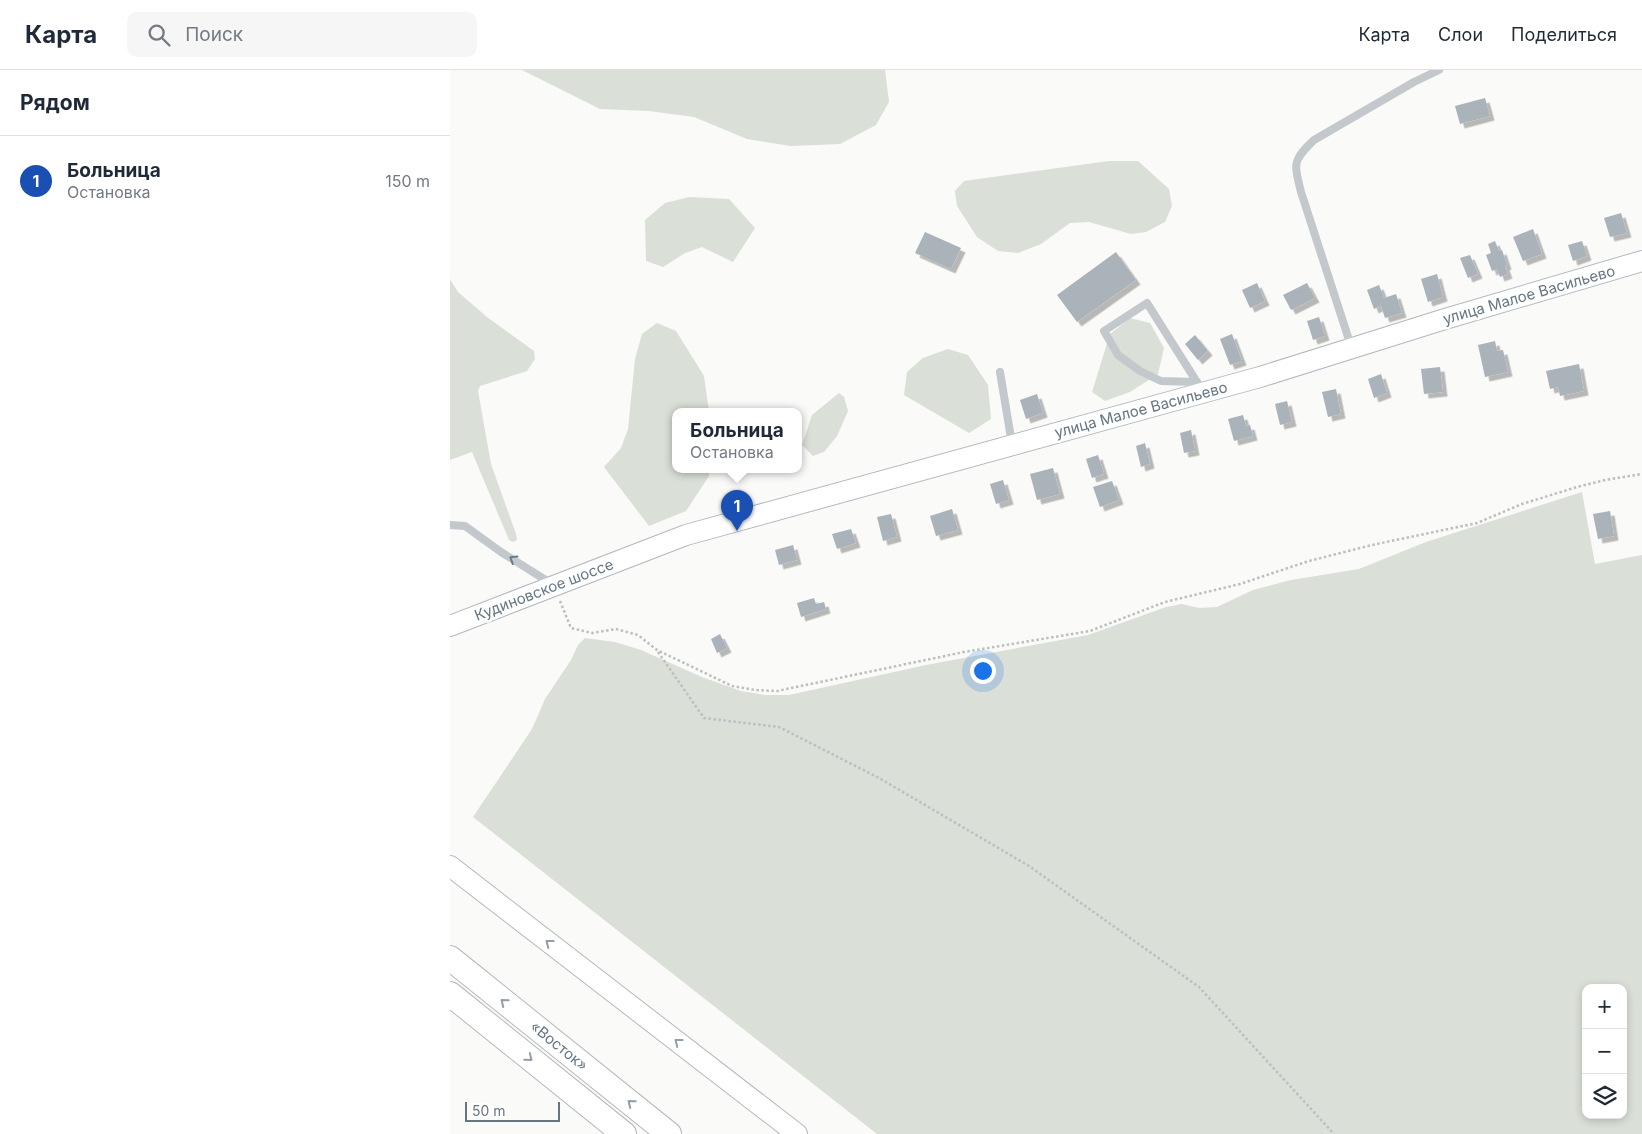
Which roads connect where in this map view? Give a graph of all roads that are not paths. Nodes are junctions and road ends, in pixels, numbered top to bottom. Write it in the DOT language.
graph roads {
  1 [pos="1439,70"];
  2 [pos="1642,262"];
  3 [pos="1352,348"];
  4 [pos="1000,372"];
  5 [pos="1200,387"];
  6 [pos="1012,444"];
  7 [pos="450,525"];
  8 [pos="638,554"];
  9 [pos="554,585"];
  10 [pos="450,626"];
  11 [pos="450,866"];
  12 [pos="450,958"];
  13 [pos="450,994"];
  14 [pos="717,1072"];
  15 [pos="624,1134"];
  16 [pos="669,1134"];
  17 [pos="783,1134"];
  18 [pos="797,1134"];
  1 -- 3 [label="lane"];
  2 -- 3 [label="main road, улица Малое Васильево"];
  3 -- 5 [label="main road, улица Малое Васильево"];
  4 -- 6 [label="lane"];
  5 -- 5 [label="lane"];
  5 -- 6 [label="main road, улица Малое Васильево"];
  6 -- 8 [label="main road, улица Малое Васильево"];
  9 -- 7 [label="lane, one-way"];
  8 -- 9 [label="main road, Кудиновское шоссе"];
  9 -- 10 [label="main road, Кудиновское шоссе"];
  14 -- 11 [label="main road, one-way"];
  16 -- 12 [label="highway, «Восток», one-way"];
  13 -- 15 [label="highway, «Восток», one-way"];
  14 -- 17 [label="main road"];
  14 -- 18 [label="main road"];
}
